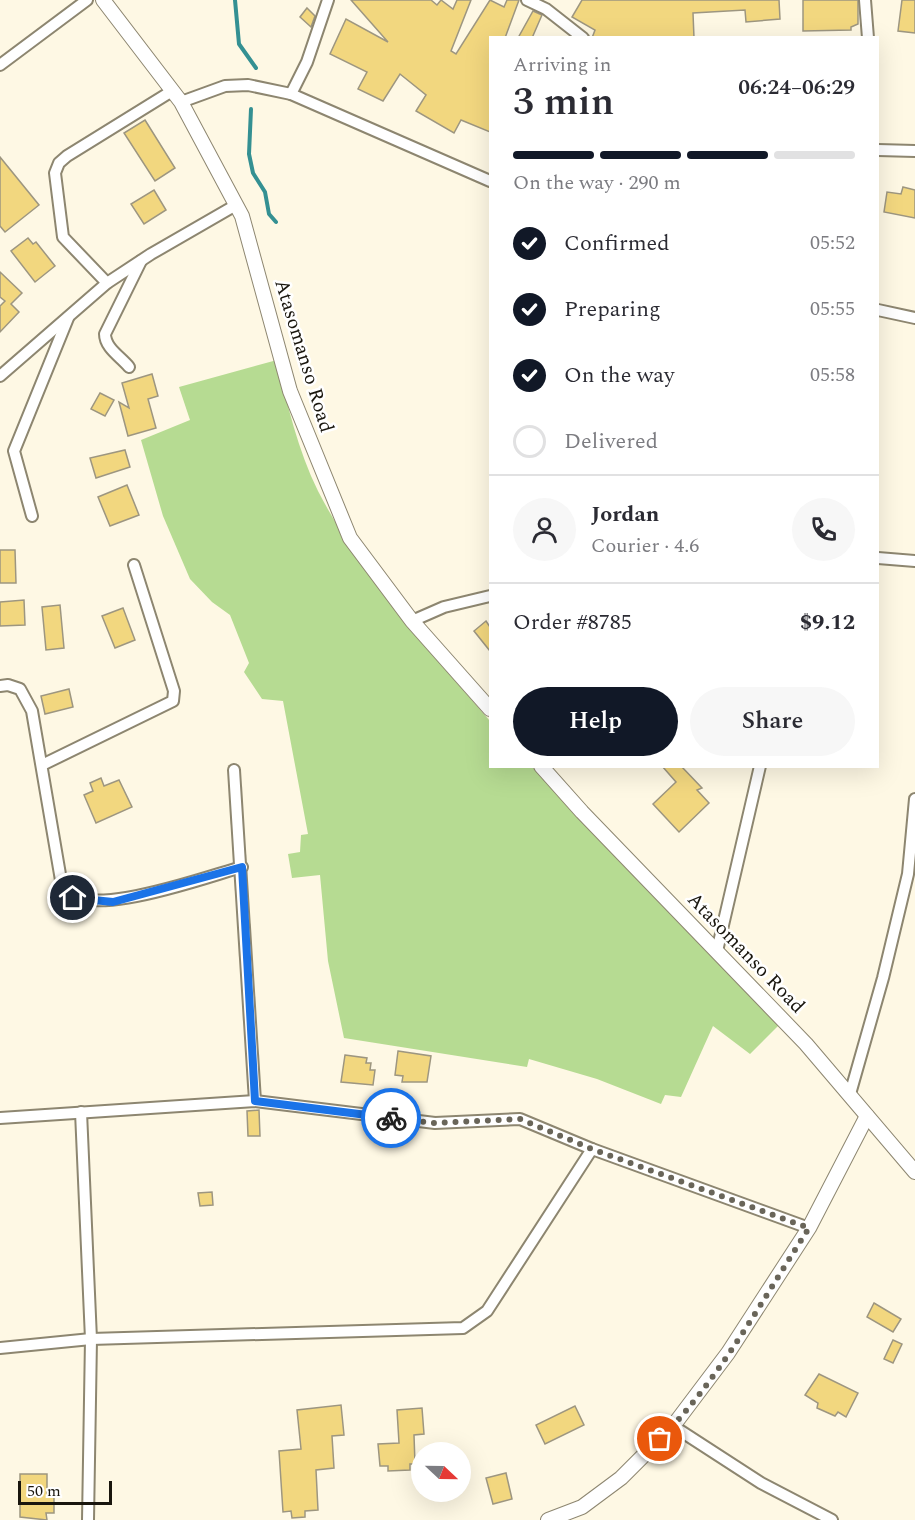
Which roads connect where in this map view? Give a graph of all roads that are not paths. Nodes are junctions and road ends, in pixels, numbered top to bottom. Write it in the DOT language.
graph roads {
  1 [pos="87,0"];
  2 [pos="103,0"];
  3 [pos="328,0"];
  4 [pos="527,0"];
  5 [pos="865,0"];
  6 [pos="581,36"];
  7 [pos="868,36"];
  8 [pos="0,65"];
  9 [pos="291,94"];
  10 [pos="177,96"];
  11 [pos="879,150"];
  12 [pos="915,151"];
  13 [pos="489,181"];
  14 [pos="236,205"];
  15 [pos="141,261"];
  16 [pos="107,283"];
  17 [pos="879,310"];
  18 [pos="69,315"];
  19 [pos="915,318"];
  20 [pos="129,367"];
  21 [pos="0,376"];
  22 [pos="33,516"];
  23 [pos="879,558"];
  24 [pos="915,561"];
  25 [pos="134,565"];
  26 [pos="489,596"];
  27 [pos="412,621"];
  28 [pos="0,686"];
  29 [pos="489,708"];
  30 [pos="42,765"];
  31 [pos="543,768"];
  32 [pos="760,768"];
  33 [pos="234,770"];
  34 [pos="915,799"];
  35 [pos="242,867"];
  36 [pos="911,874"];
  37 [pos="717,951"];
  38 [pos="850,1095"];
  39 [pos="255,1101"];
  40 [pos="81,1112"];
  41 [pos="867,1116"];
  42 [pos="0,1118"];
  43 [pos="592,1149"];
  44 [pos="915,1172"];
  45 [pos="809,1228"];
  46 [pos="91,1339"];
  47 [pos="0,1348"];
  48 [pos="673,1426"];
  49 [pos="88,1520"];
  50 [pos="548,1520"];
  51 [pos="832,1520"];
  1 -- 8 [label="street"];
  2 -- 10 [label="street, Atasomanso Road"];
  3 -- 9 [label="street"];
  4 -- 6 [label="street"];
  5 -- 7 [label="street"];
  9 -- 10 [label="street"];
  9 -- 13 [label="street"];
  10 -- 14 [label="street, Atasomanso Road"];
  10 -- 16 [label="street"];
  11 -- 12 [label="street"];
  14 -- 15 [label="street"];
  14 -- 27 [label="street, Atasomanso Road"];
  15 -- 16 [label="street"];
  15 -- 20 [label="street"];
  16 -- 18 [label="street"];
  17 -- 19 [label="street"];
  18 -- 21 [label="street"];
  18 -- 22 [label="street"];
  23 -- 24 [label="street"];
  25 -- 30 [label="street"];
  26 -- 27 [label="street"];
  27 -- 29 [label="street, Atasomanso Road"];
  28 -- 30 [label="street"];
  30 -- 35 [label="street"];
  31 -- 37 [label="street, Atasomanso Road"];
  32 -- 37 [label="street"];
  33 -- 35 [label="street"];
  34 -- 36 [label="street"];
  35 -- 39 [label="street"];
  36 -- 38 [label="street"];
  37 -- 38 [label="street, Atasomanso Road"];
  38 -- 41 [label="street, Atasomanso Road"];
  39 -- 40 [label="street"];
  39 -- 43 [label="street"];
  40 -- 42 [label="street"];
  40 -- 46 [label="street"];
  41 -- 44 [label="street, Atasomanso Road"];
  41 -- 45 [label="street"];
  43 -- 45 [label="street"];
  43 -- 46 [label="street"];
  45 -- 48 [label="street"];
  46 -- 47 [label="street"];
  46 -- 49 [label="street"];
  48 -- 50 [label="street"];
  48 -- 51 [label="street"];
}
